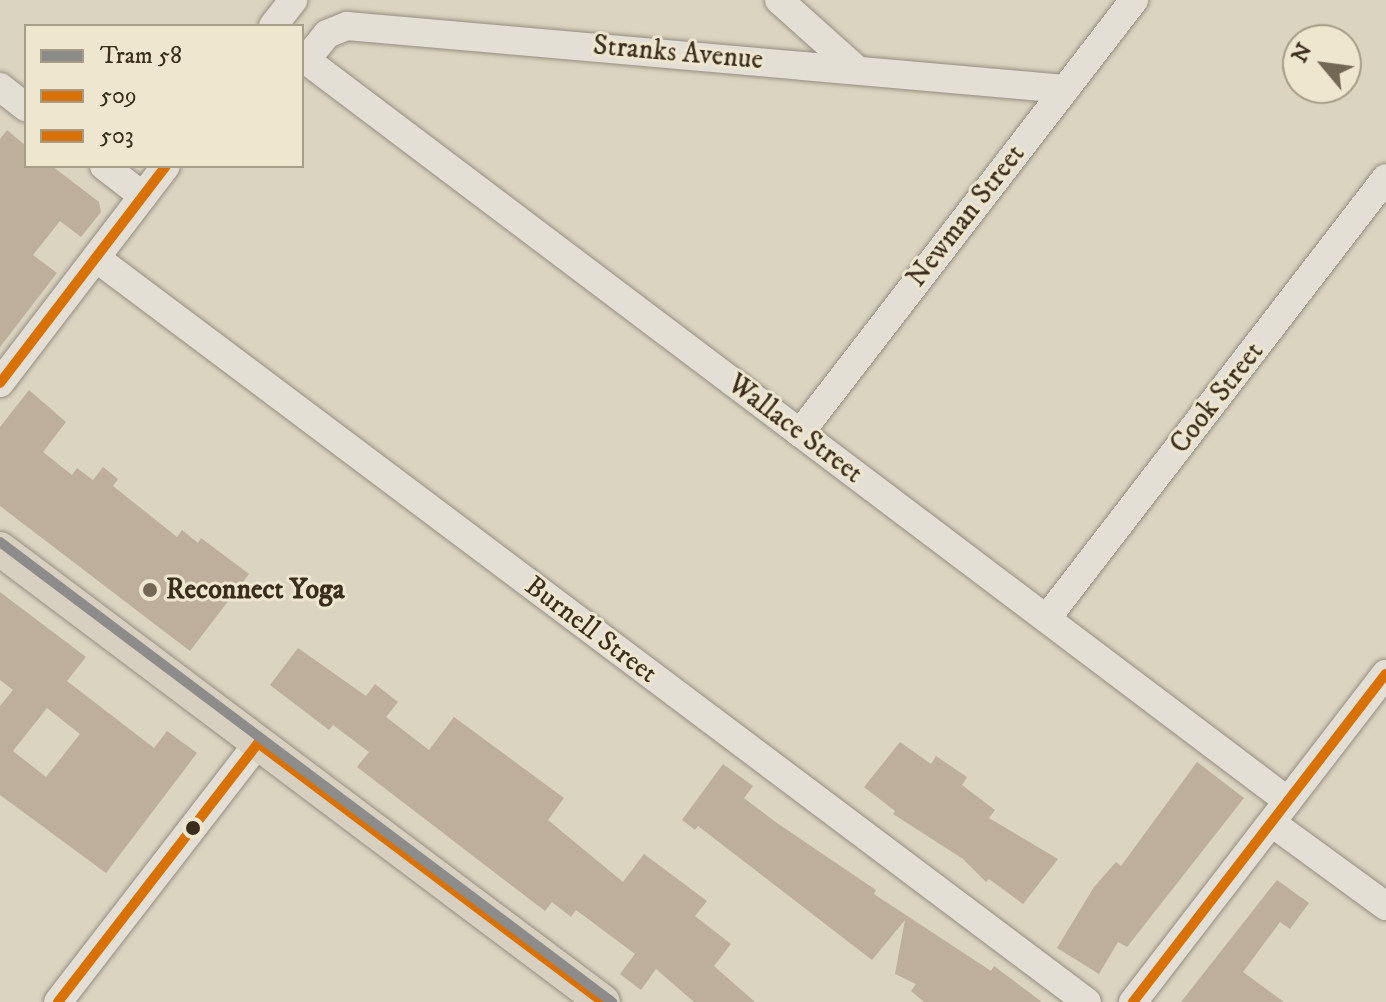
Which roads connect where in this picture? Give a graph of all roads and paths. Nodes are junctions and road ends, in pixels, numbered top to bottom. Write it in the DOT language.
graph roads {
  1 [pos="293,0"];
  2 [pos="779,0"];
  3 [pos="1134,0"];
  4 [pos="275,24"];
  5 [pos="304,58"];
  6 [pos="855,68"];
  7 [pos="0,87"];
  8 [pos="1065,89"];
  9 [pos="24,105"];
  10 [pos="107,168"];
  11 [pos="164,168"];
  12 [pos="1386,178"];
  13 [pos="143,196"];
  14 [pos="96,258"];
  15 [pos="0,383"];
  16 [pos="800,433"];
  17 [pos="0,549"];
  18 [pos="1047,618"];
  19 [pos="1386,674"];
  20 [pos="258,743"];
  21 [pos="1280,812"];
  22 [pos="1386,906"];
  23 [pos="599,1001"];
  24 [pos="58,1002"];
  25 [pos="1087,1002"];
  26 [pos="1133,1002"];
  1 -- 4 [label="street"];
  2 -- 6 [label="street"];
  3 -- 8 [label="street, Newman Street"];
  5 -- 6 [label="street, Stranks Avenue"];
  5 -- 16 [label="street, Wallace Street"];
  6 -- 8 [label="street, Stranks Avenue"];
  7 -- 9 [label="street"];
  8 -- 16 [label="street, Newman Street"];
  10 -- 13 [label="street"];
  11 -- 13 [label="street"];
  12 -- 18 [label="street, Cook Street"];
  13 -- 14 [label="street"];
  14 -- 15 [label="street"];
  14 -- 25 [label="street, Burnell Street"];
  16 -- 18 [label="street, Wallace Street"];
  17 -- 20 [label="main road"];
  18 -- 21 [label="street, Wallace Street"];
  19 -- 21 [label="street"];
  20 -- 23 [label="main road"];
  20 -- 24 [label="street"];
  21 -- 22 [label="street, Wallace Street"];
  21 -- 26 [label="street"];
}
